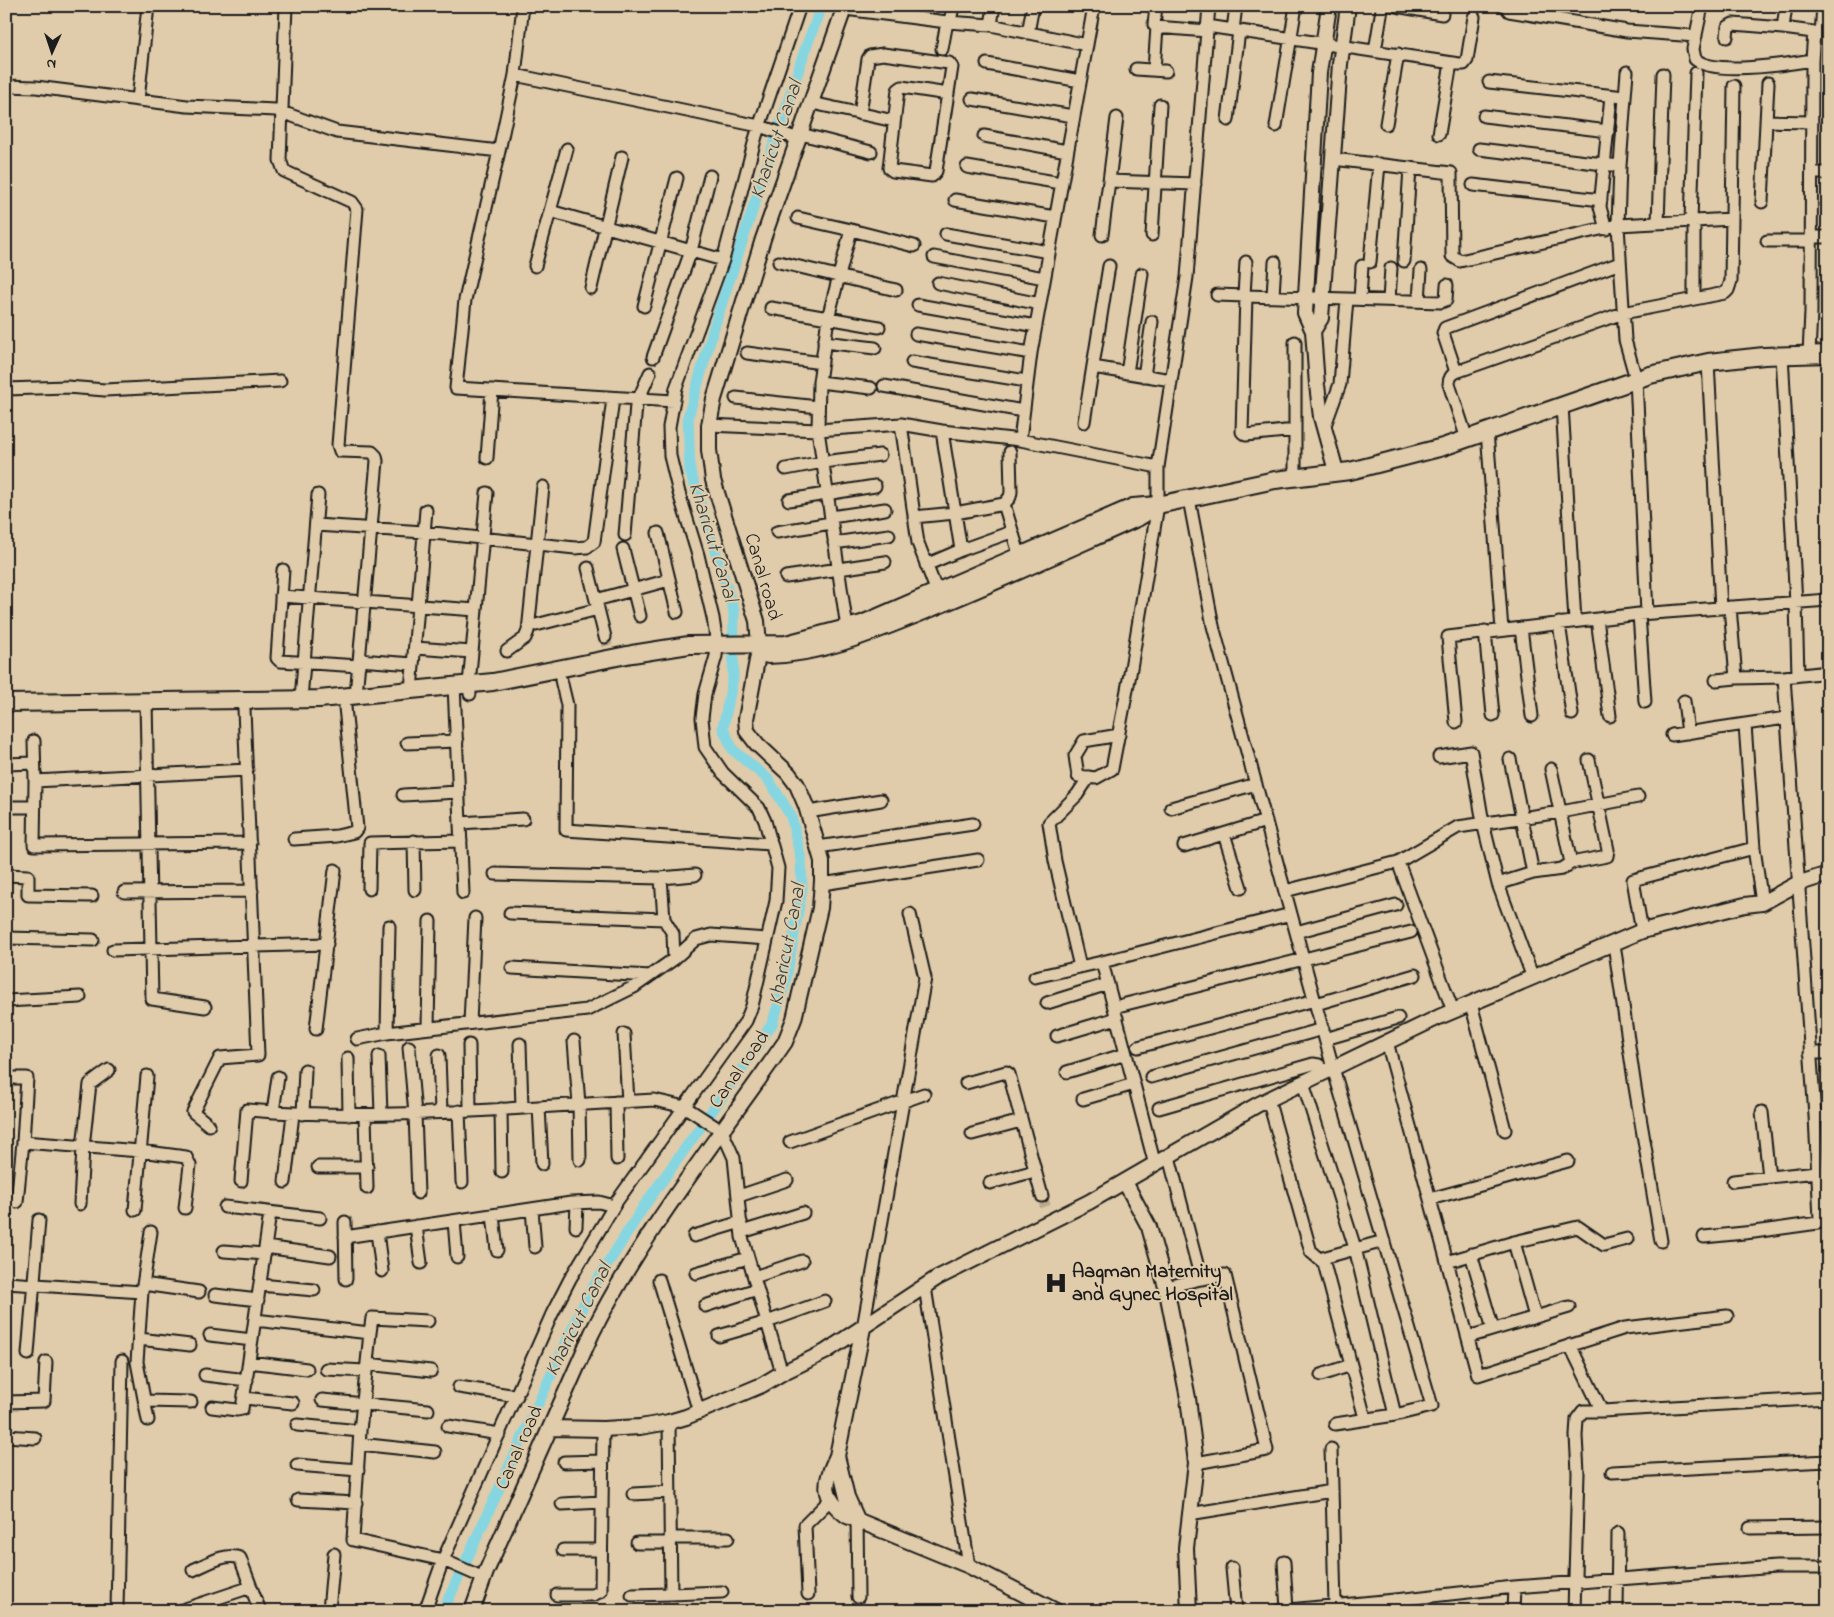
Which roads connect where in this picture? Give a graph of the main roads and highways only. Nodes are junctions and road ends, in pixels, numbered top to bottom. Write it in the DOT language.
graph roads {
  1 [pos="1828,354"];
  2 [pos="1158,505"];
  3 [pos="716,648"];
  4 [pos="755,650"];
  5 [pos="462,690"];
  6 [pos="351,701"];
  7 [pos="6,703"];
  8 [pos="146,706"];
  9 [pos="6,713"];
  1 -- 2 [label="main road"];
  2 -- 4 [label="main road"];
  2 -- 4 [label="main road"];
  3 -- 4 [label="main road"];
  3 -- 5 [label="main road"];
  3 -- 5 [label="main road"];
  5 -- 6 [label="main road"];
  5 -- 6 [label="main road"];
  6 -- 8 [label="main road"];
  6 -- 8 [label="main road"];
  7 -- 8 [label="main road"];
  8 -- 9 [label="main road"];
}
